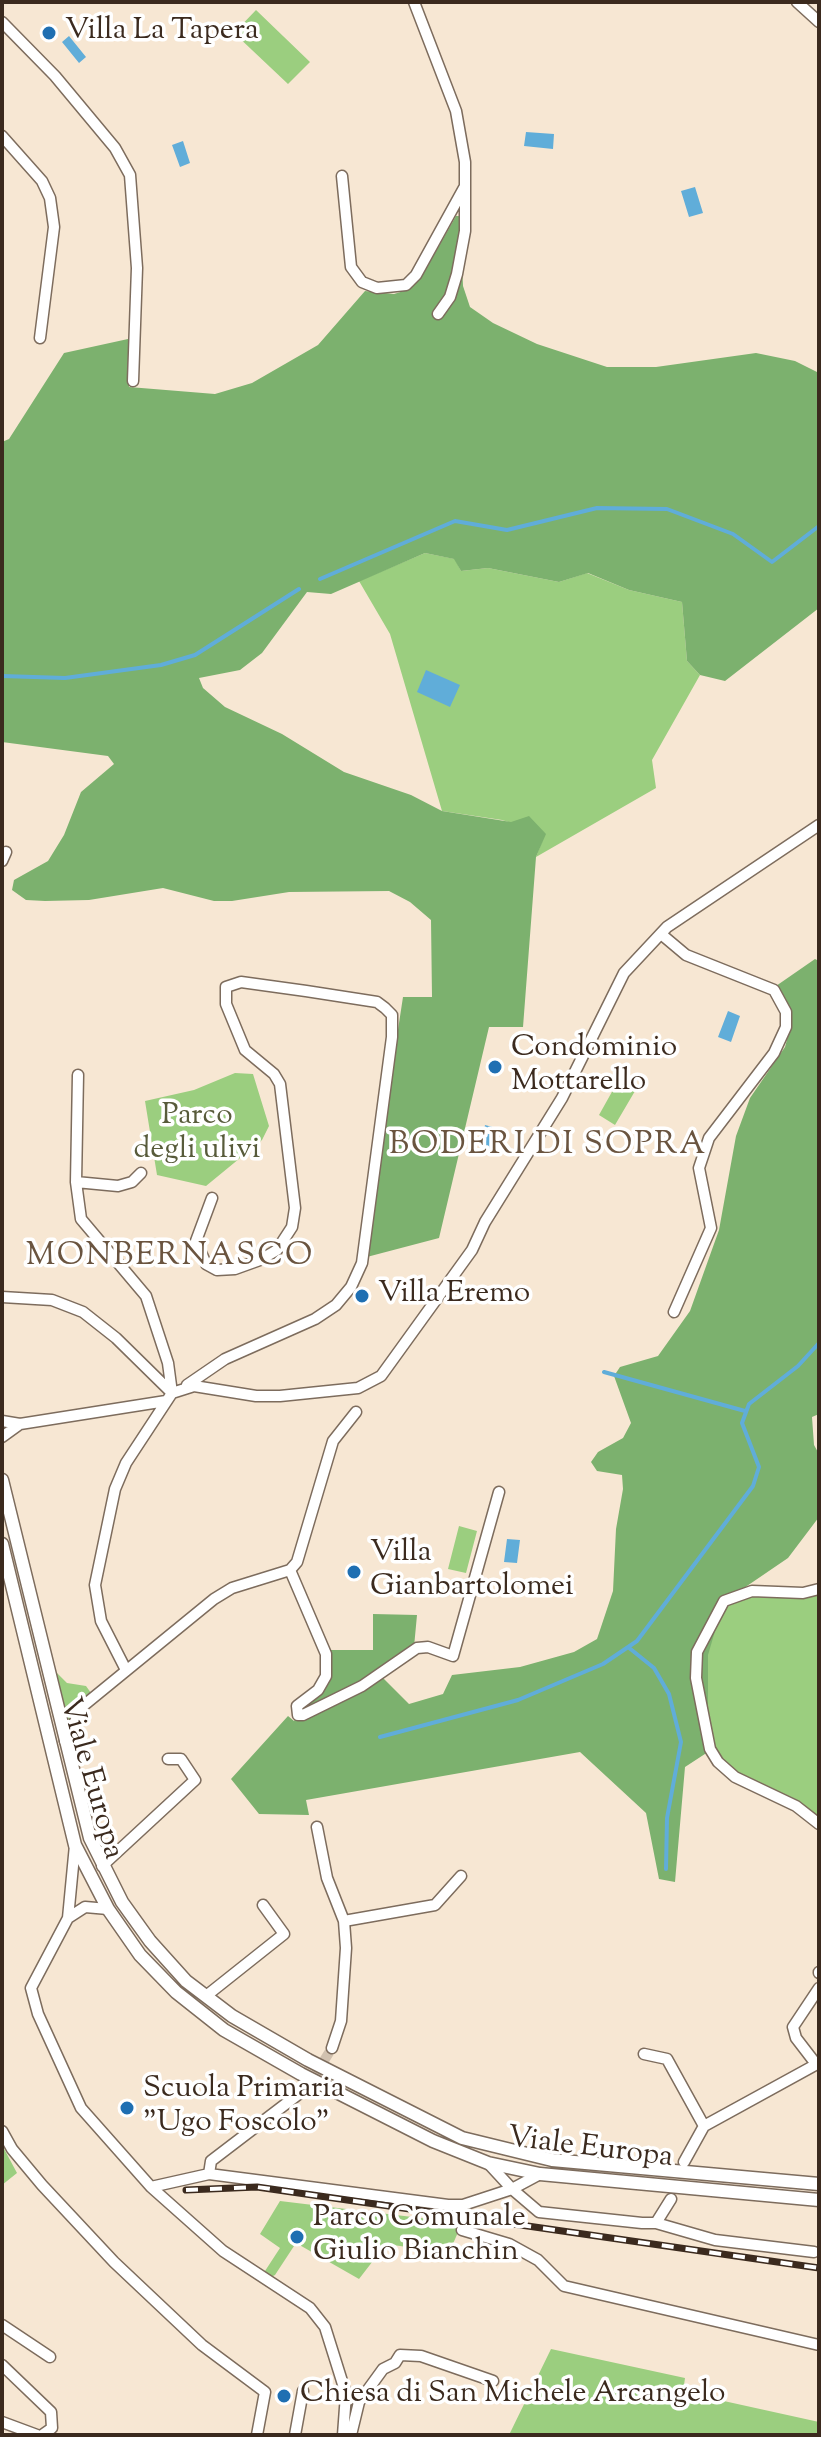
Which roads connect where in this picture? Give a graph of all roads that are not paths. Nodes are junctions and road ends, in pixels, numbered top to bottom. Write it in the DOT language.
graph roads {
  1 [pos="414,2"];
  2 [pos="797,2"];
  3 [pos="2,22"];
  4 [pos="819,22"];
  5 [pos="2,136"];
  6 [pos="342,176"];
  7 [pos="465,187"];
  8 [pos="438,314"];
  9 [pos="40,338"];
  10 [pos="133,381"];
  11 [pos="819,825"];
  12 [pos="661,934"];
  13 [pos="78,1075"];
  14 [pos="141,1173"];
  15 [pos="76,1182"];
  16 [pos="212,1198"];
  17 [pos="2,1297"];
  18 [pos="674,1312"];
  19 [pos="173,1394"];
  20 [pos="356,1412"];
  21 [pos="2,1421"];
  22 [pos="20,1424"];
  23 [pos="2,1437"];
  24 [pos="2,1480"];
  25 [pos="499,1492"];
  26 [pos="2,1544"];
  27 [pos="290,1570"];
  28 [pos="819,1589"];
  29 [pos="126,1670"];
  30 [pos="64,1743"];
  31 [pos="168,1759"];
  32 [pos="819,1824"];
  33 [pos="317,1827"];
  34 [pos="75,1845"];
  35 [pos="102,1866"];
  36 [pos="461,1876"];
  37 [pos="263,1905"];
  38 [pos="108,1909"];
  39 [pos="68,1918"];
  40 [pos="344,1921"];
  41 [pos="819,1988"];
  42 [pos="206,1996"];
  43 [pos="332,2048"];
  44 [pos="644,2054"];
  45 [pos="817,2064"];
  46 [pos="304,2090"];
  47 [pos="704,2126"];
  48 [pos="2,2131"];
  49 [pos="684,2162"];
  50 [pos="488,2163"];
  51 [pos="209,2174"];
  52 [pos="540,2174"];
  53 [pos="819,2177"];
  54 [pos="761,2179"];
  55 [pos="819,2184"];
  56 [pos="151,2187"];
  57 [pos="512,2189"];
  58 [pos="763,2195"];
  59 [pos="671,2199"];
  60 [pos="819,2200"];
  61 [pos="819,2207"];
  62 [pos="656,2223"];
  63 [pos="462,2230"];
  64 [pos="814,2252"];
  65 [pos="2,2325"];
  66 [pos="819,2345"];
  67 [pos="50,2357"];
  68 [pos="2,2365"];
  69 [pos="493,2381"];
  70 [pos="303,2391"];
  71 [pos="2,2422"];
  72 [pos="40,2435"];
  73 [pos="257,2435"];
  74 [pos="295,2435"];
  75 [pos="343,2435"];
  76 [pos="351,2435"];
  1 -- 7 [label="street"];
  2 -- 4 [label="street"];
  3 -- 10 [label="street"];
  5 -- 9 [label="street"];
  6 -- 7 [label="street"];
  7 -- 8 [label="street"];
  11 -- 12 [label="street"];
  12 -- 18 [label="street"];
  12 -- 19 [label="street"];
  13 -- 15 [label="street"];
  14 -- 15 [label="street"];
  15 -- 19 [label="street"];
  16 -- 19 [label="street"];
  17 -- 19 [label="street"];
  19 -- 22 [label="street"];
  19 -- 29 [label="street"];
  20 -- 27 [label="street"];
  21 -- 22 [label="street"];
  22 -- 23 [label="street"];
  24 -- 30 [label="street, Viale Europa"];
  25 -- 27 [label="street"];
  26 -- 34 [label="street, Viale Europa"];
  27 -- 29 [label="street"];
  28 -- 32 [label="street"];
  29 -- 30 [label="street"];
  30 -- 35 [label="street, Viale Europa"];
  31 -- 35 [label="street"];
  33 -- 40 [label="street"];
  34 -- 38 [label="street, Viale Europa"];
  34 -- 39 [label="street"];
  35 -- 42 [label="street, Viale Europa"];
  36 -- 40 [label="street"];
  37 -- 42 [label="street"];
  38 -- 39 [label="street"];
  38 -- 50 [label="street, Viale Europa"];
  39 -- 56 [label="street"];
  40 -- 43 [label="street"];
  41 -- 45 [label="street"];
  42 -- 54 [label="street, Viale Europa"];
  44 -- 47 [label="street"];
  45 -- 47 [label="street"];
  46 -- 51 [label="street"];
  47 -- 49 [label="street"];
  48 -- 73 [label="street"];
  50 -- 52 [label="street, Viale Europa"];
  50 -- 57 [label="street"];
  51 -- 56 [label="street"];
  51 -- 57 [label="street"];
  52 -- 57 [label="street"];
  52 -- 58 [label="street, Viale Europa"];
  53 -- 54 [label="street, Viale Europa"];
  54 -- 55 [label="street, Viale Europa"];
  56 -- 75 [label="street"];
  57 -- 62 [label="street"];
  58 -- 60 [label="street, Viale Europa"];
  58 -- 61 [label="street, Viale Europa"];
  59 -- 62 [label="street"];
  62 -- 64 [label="street"];
  63 -- 66 [label="street"];
  65 -- 67 [label="street"];
  68 -- 72 [label="street"];
  69 -- 76 [label="street"];
  70 -- 74 [label="street"];
  71 -- 72 [label="street"];
}
